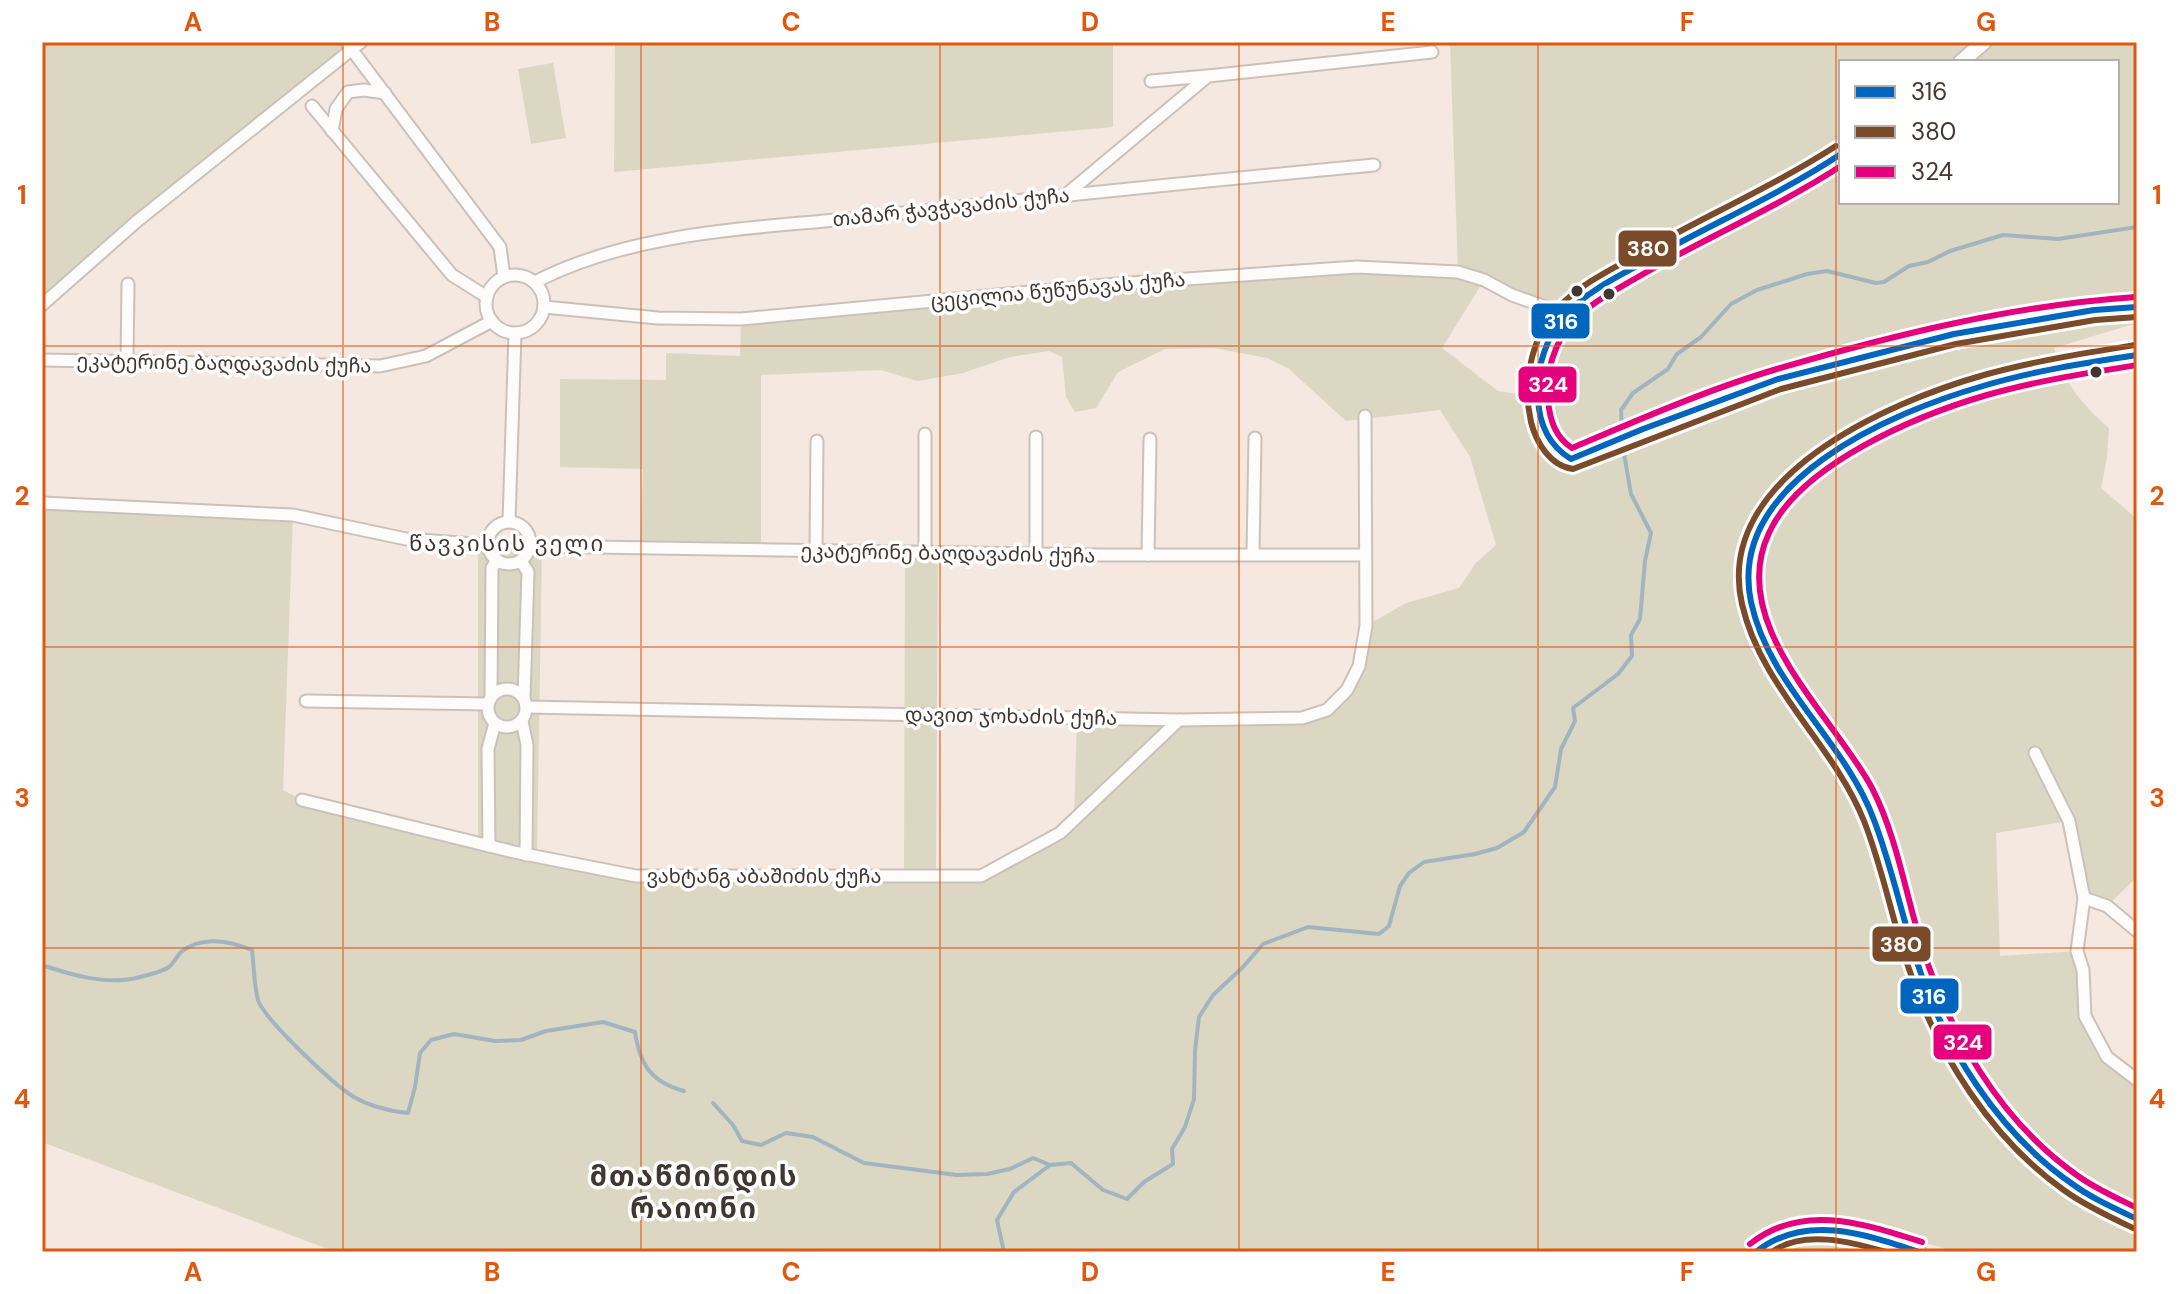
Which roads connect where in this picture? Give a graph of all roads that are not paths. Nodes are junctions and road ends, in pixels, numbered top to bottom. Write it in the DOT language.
graph roads {
  1 [pos="361,42"];
  2 [pos="1984,42"];
  3 [pos="348,46"];
  4 [pos="1432,52"];
  5 [pos="1963,60"];
  6 [pos="1208,76"];
  7 [pos="1151,81"];
  8 [pos="385,93"];
  9 [pos="312,106"];
  10 [pos="332,131"];
  11 [pos="1839,155"];
  12 [pos="1374,165"];
  13 [pos="1066,194"];
  14 [pos="504,277"];
  15 [pos="535,282"];
  16 [pos="128,284"];
  17 [pos="487,297"];
  18 [pos="42,305"];
  19 [pos="544,307"];
  20 [pos="2137,307"];
  21 [pos="1565,314"];
  22 [pos="492,321"];
  23 [pos="515,333"];
  24 [pos="2137,355"];
  25 [pos="42,360"];
  26 [pos="127,361"];
  27 [pos="1365,416"];
  28 [pos="925,434"];
  29 [pos="1036,437"];
  30 [pos="1255,438"];
  31 [pos="1150,439"];
  32 [pos="817,441"];
  33 [pos="42,503"];
  34 [pos="509,522"];
  35 [pos="488,545"];
  36 [pos="530,546"];
  37 [pos="816,551"];
  38 [pos="925,553"];
  39 [pos="1036,554"];
  40 [pos="1253,554"];
  41 [pos="1148,555"];
  42 [pos="1365,555"];
  43 [pos="497,560"];
  44 [pos="521,561"];
  45 [pos="306,701"];
  46 [pos="489,701"];
  47 [pos="525,703"];
  48 [pos="1179,720"];
  49 [pos="522,721"];
  50 [pos="495,723"];
  51 [pos="2035,753"];
  52 [pos="302,800"];
  53 [pos="489,846"];
  54 [pos="526,855"];
  55 [pos="2084,898"];
  56 [pos="2137,931"];
  57 [pos="2137,1080"];
  58 [pos="2137,1219"];
  59 [pos="1756,1252"];
  60 [pos="1919,1252"];
  1 -- 3 [label="street"];
  2 -- 5 [label="main road"];
  3 -- 8 [label="street"];
  3 -- 18 [label="street"];
  4 -- 6 [label="street"];
  6 -- 7 [label="street"];
  6 -- 13 [label="street"];
  8 -- 10 [label="street"];
  8 -- 14 [label="street"];
  9 -- 10 [label="street"];
  10 -- 17 [label="street"];
  11 -- 21 [label="main road"];
  12 -- 13 [label="street, თამარ ჭავჭავაძის ქუჩა"];
  13 -- 15 [label="street, თამარ ჭავჭავაძის ქუჩა"];
  14 -- 15 [label="street"];
  14 -- 17 [label="street"];
  15 -- 19 [label="street"];
  16 -- 26 [label="street"];
  17 -- 22 [label="street"];
  19 -- 21 [label="street, ცეცილია წუწუნავას ქუჩა"];
  19 -- 23 [label="street"];
  20 -- 21 [label="main road"];
  22 -- 23 [label="street"];
  22 -- 26 [label="street, ეკატერინე ბაღდავაძის ქუჩა"];
  23 -- 34 [label="street"];
  24 -- 58 [label="main road"];
  25 -- 26 [label="street, ეკატერინე ბაღდავაძის ქუჩა"];
  27 -- 42 [label="street, დავით ჯოხაძის ქუჩა"];
  28 -- 38 [label="street"];
  29 -- 39 [label="street"];
  30 -- 40 [label="street"];
  31 -- 41 [label="street"];
  32 -- 37 [label="street"];
  33 -- 35 [label="street"];
  34 -- 35 [label="street"];
  34 -- 36 [label="street"];
  35 -- 43 [label="street"];
  36 -- 37 [label="street, ეკატერინე ბაღდავაძის ქუჩა"];
  36 -- 44 [label="street"];
  37 -- 38 [label="street, ეკატერინე ბაღდავაძის ქუჩა"];
  38 -- 39 [label="street, ეკატერინე ბაღდავაძის ქუჩა"];
  39 -- 41 [label="street, ეკატერინე ბაღდავაძის ქუჩა"];
  40 -- 41 [label="street, ეკატერინე ბაღდავაძის ქუჩა"];
  40 -- 42 [label="street, ეკატერინე ბაღდავაძის ქუჩა"];
  42 -- 48 [label="street, დავით ჯოხაძის ქუჩა"];
  43 -- 44 [label="street"];
  43 -- 46 [label="street"];
  44 -- 47 [label="street"];
  45 -- 46 [label="street"];
  46 -- 47 [label="street"];
  46 -- 50 [label="street"];
  47 -- 48 [label="street, დავით ჯოხაძის ქუჩა"];
  47 -- 49 [label="street"];
  48 -- 54 [label="street, ვახტანგ აბაშიძის ქუჩა"];
  49 -- 50 [label="street"];
  49 -- 54 [label="street"];
  50 -- 53 [label="street"];
  51 -- 55 [label="street"];
  52 -- 53 [label="street, ვახტანგ აბაშიძის ქუჩა"];
  53 -- 54 [label="street, ვახტანგ აბაშიძის ქუჩა"];
  55 -- 56 [label="street"];
  55 -- 57 [label="street"];
  59 -- 60 [label="main road"];
}
